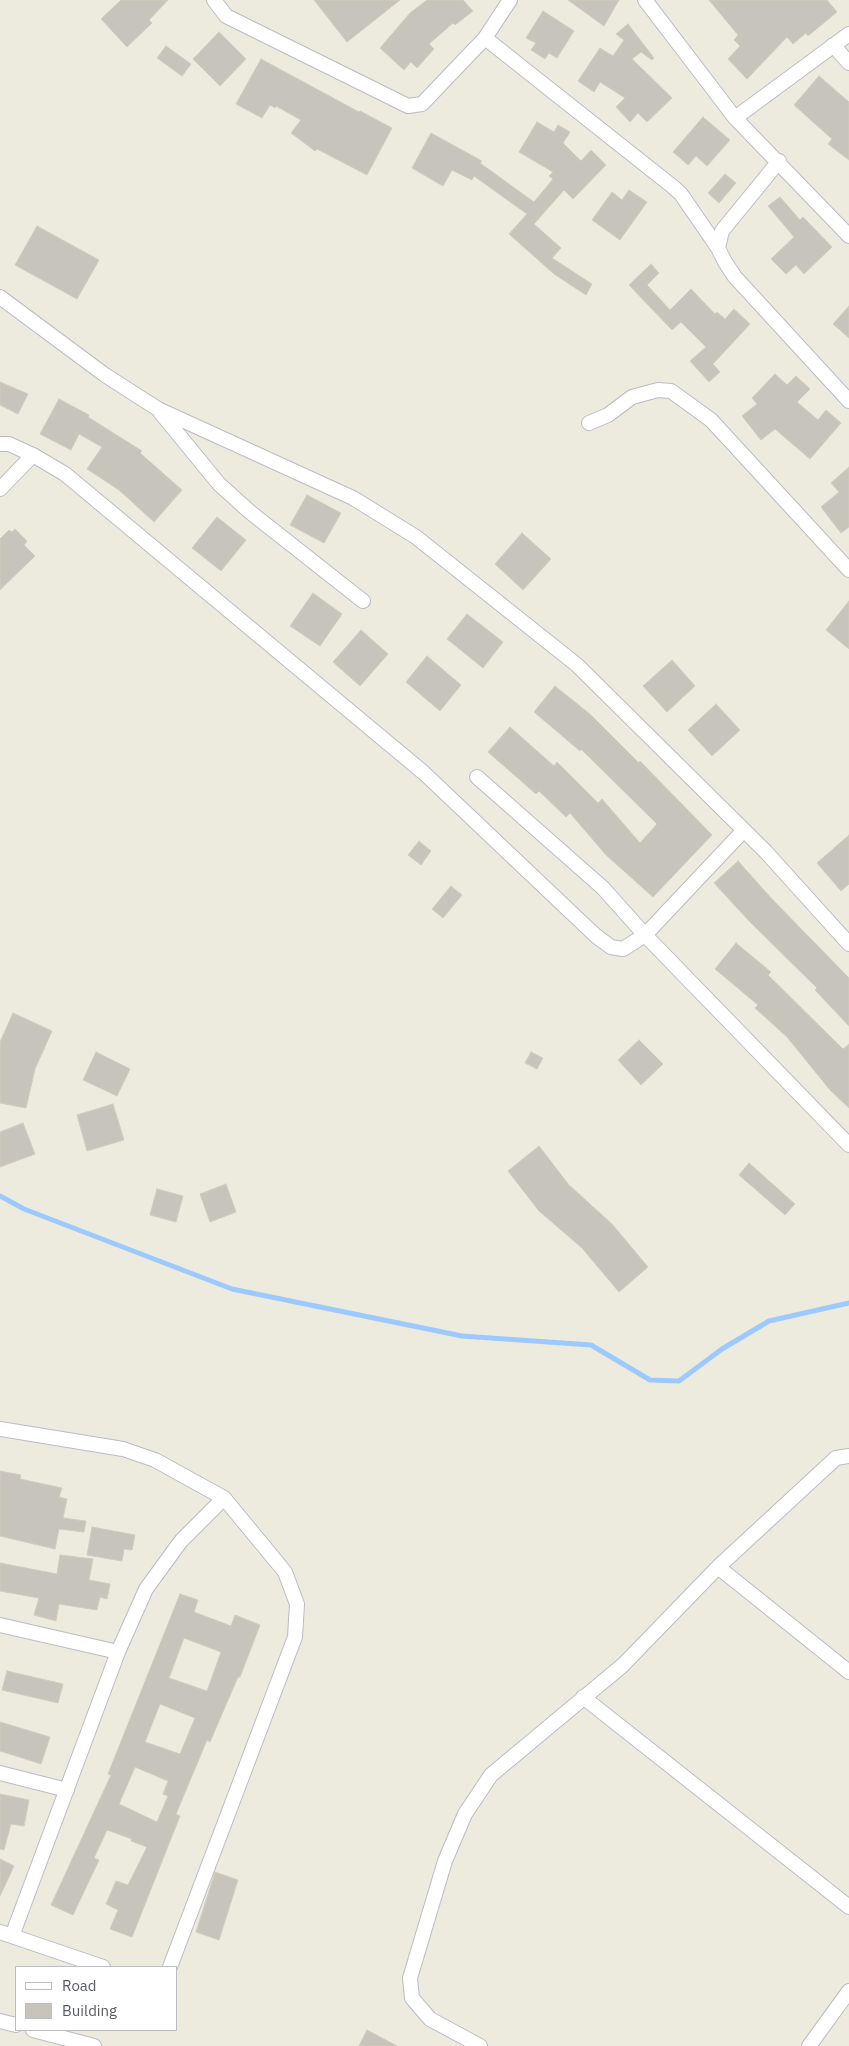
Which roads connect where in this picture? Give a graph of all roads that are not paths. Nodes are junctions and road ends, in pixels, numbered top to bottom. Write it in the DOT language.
graph roads {
  1 [pos="214,0"];
  2 [pos="510,0"];
  3 [pos="644,0"];
  4 [pos="849,34"];
  5 [pos="485,38"];
  6 [pos="834,45"];
  7 [pos="849,63"];
  8 [pos="735,118"];
  9 [pos="778,161"];
  10 [pos="849,236"];
  11 [pos="718,248"];
  12 [pos="0,297"];
  13 [pos="849,401"];
  14 [pos="158,409"];
  15 [pos="589,423"];
  16 [pos="0,444"];
  17 [pos="33,455"];
  18 [pos="0,489"];
  19 [pos="849,570"];
  20 [pos="363,601"];
  21 [pos="478,777"];
  22 [pos="744,830"];
  23 [pos="644,935"];
  24 [pos="849,944"];
  25 [pos="849,1145"];
  26 [pos="0,1429"];
  27 [pos="849,1456"];
  28 [pos="224,1498"];
  29 [pos="718,1567"];
  30 [pos="0,1625"];
  31 [pos="118,1652"];
  32 [pos="849,1672"];
  33 [pos="583,1696"];
  34 [pos="0,1773"];
  35 [pos="68,1790"];
  36 [pos="849,1907"];
  37 [pos="6,1934"];
  38 [pos="100,1966"];
  39 [pos="170,1966"];
  40 [pos="849,1991"];
  41 [pos="0,2021"];
  42 [pos="15,2025"];
  43 [pos="37,2031"];
  44 [pos="94,2046"];
  45 [pos="480,2046"];
  46 [pos="809,2046"];
  1 -- 5 [label="street"];
  2 -- 5 [label="street"];
  3 -- 8 [label="street"];
  4 -- 6 [label="street"];
  5 -- 11 [label="street"];
  6 -- 7 [label="street"];
  6 -- 8 [label="street"];
  8 -- 9 [label="street"];
  9 -- 10 [label="street"];
  9 -- 11 [label="street"];
  11 -- 13 [label="street"];
  12 -- 14 [label="street"];
  14 -- 20 [label="street"];
  14 -- 22 [label="street"];
  15 -- 19 [label="street"];
  16 -- 17 [label="street"];
  17 -- 18 [label="street"];
  17 -- 23 [label="street"];
  21 -- 23 [label="street"];
  22 -- 23 [label="street"];
  22 -- 24 [label="street"];
  23 -- 25 [label="street"];
  26 -- 28 [label="street"];
  27 -- 29 [label="street"];
  28 -- 31 [label="street"];
  28 -- 39 [label="street"];
  29 -- 32 [label="street"];
  29 -- 33 [label="street"];
  30 -- 31 [label="street"];
  31 -- 35 [label="street"];
  33 -- 36 [label="street"];
  33 -- 45 [label="street"];
  34 -- 35 [label="street"];
  35 -- 37 [label="street"];
  37 -- 38 [label="street"];
  40 -- 46 [label="street"];
  41 -- 42 [label="street"];
  43 -- 44 [label="street"];
}
